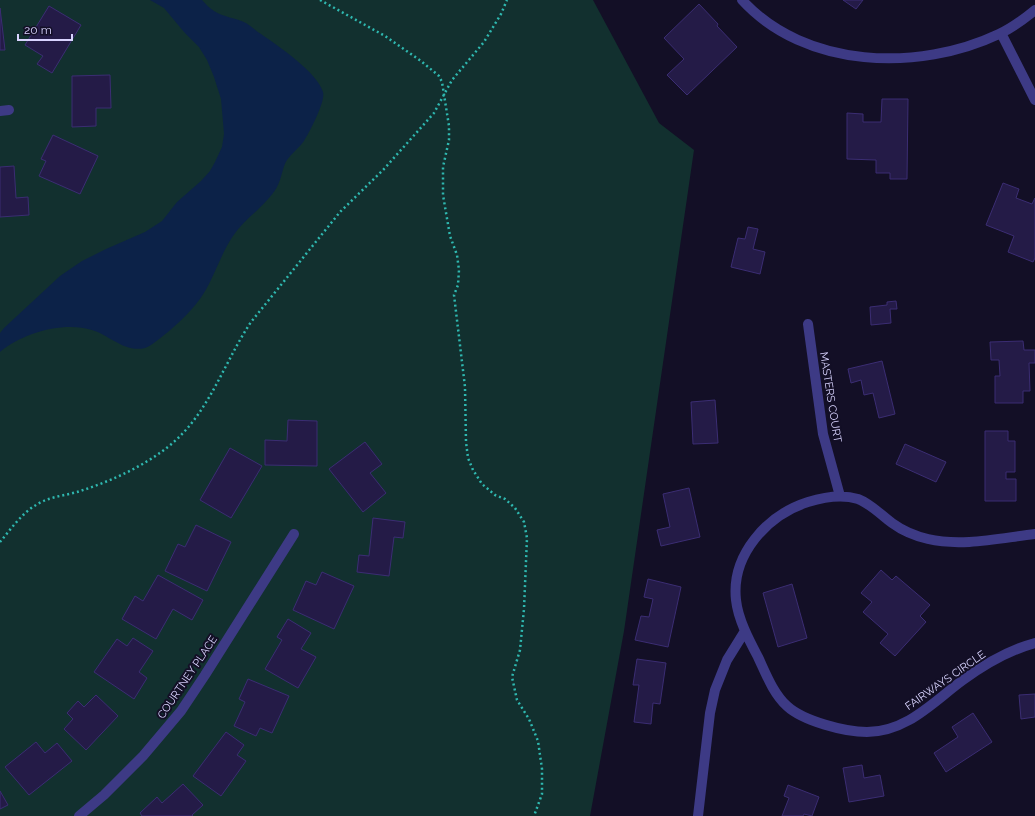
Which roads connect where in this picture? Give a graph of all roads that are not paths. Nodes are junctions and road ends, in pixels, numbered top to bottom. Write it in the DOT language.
graph roads {
  1 [pos="742,0"];
  2 [pos="1035,10"];
  3 [pos="1001,33"];
  4 [pos="1035,100"];
  5 [pos="808,324"];
  6 [pos="840,496"];
  7 [pos="294,534"];
  8 [pos="1035,534"];
  9 [pos="745,631"];
  10 [pos="1035,643"];
  11 [pos="79,816"];
  12 [pos="698,816"];
  1 -- 3 [label="street"];
  2 -- 3 [label="street"];
  3 -- 4 [label="street"];
  5 -- 6 [label="street, MASTERS COURT"];
  6 -- 8 [label="street, FAIRWAYS CIRCLE"];
  6 -- 9 [label="street, FAIRWAYS CIRCLE"];
  7 -- 11 [label="street, COURTNEY PLACE"];
  9 -- 10 [label="street, FAIRWAYS CIRCLE"];
  9 -- 12 [label="street"];
}
